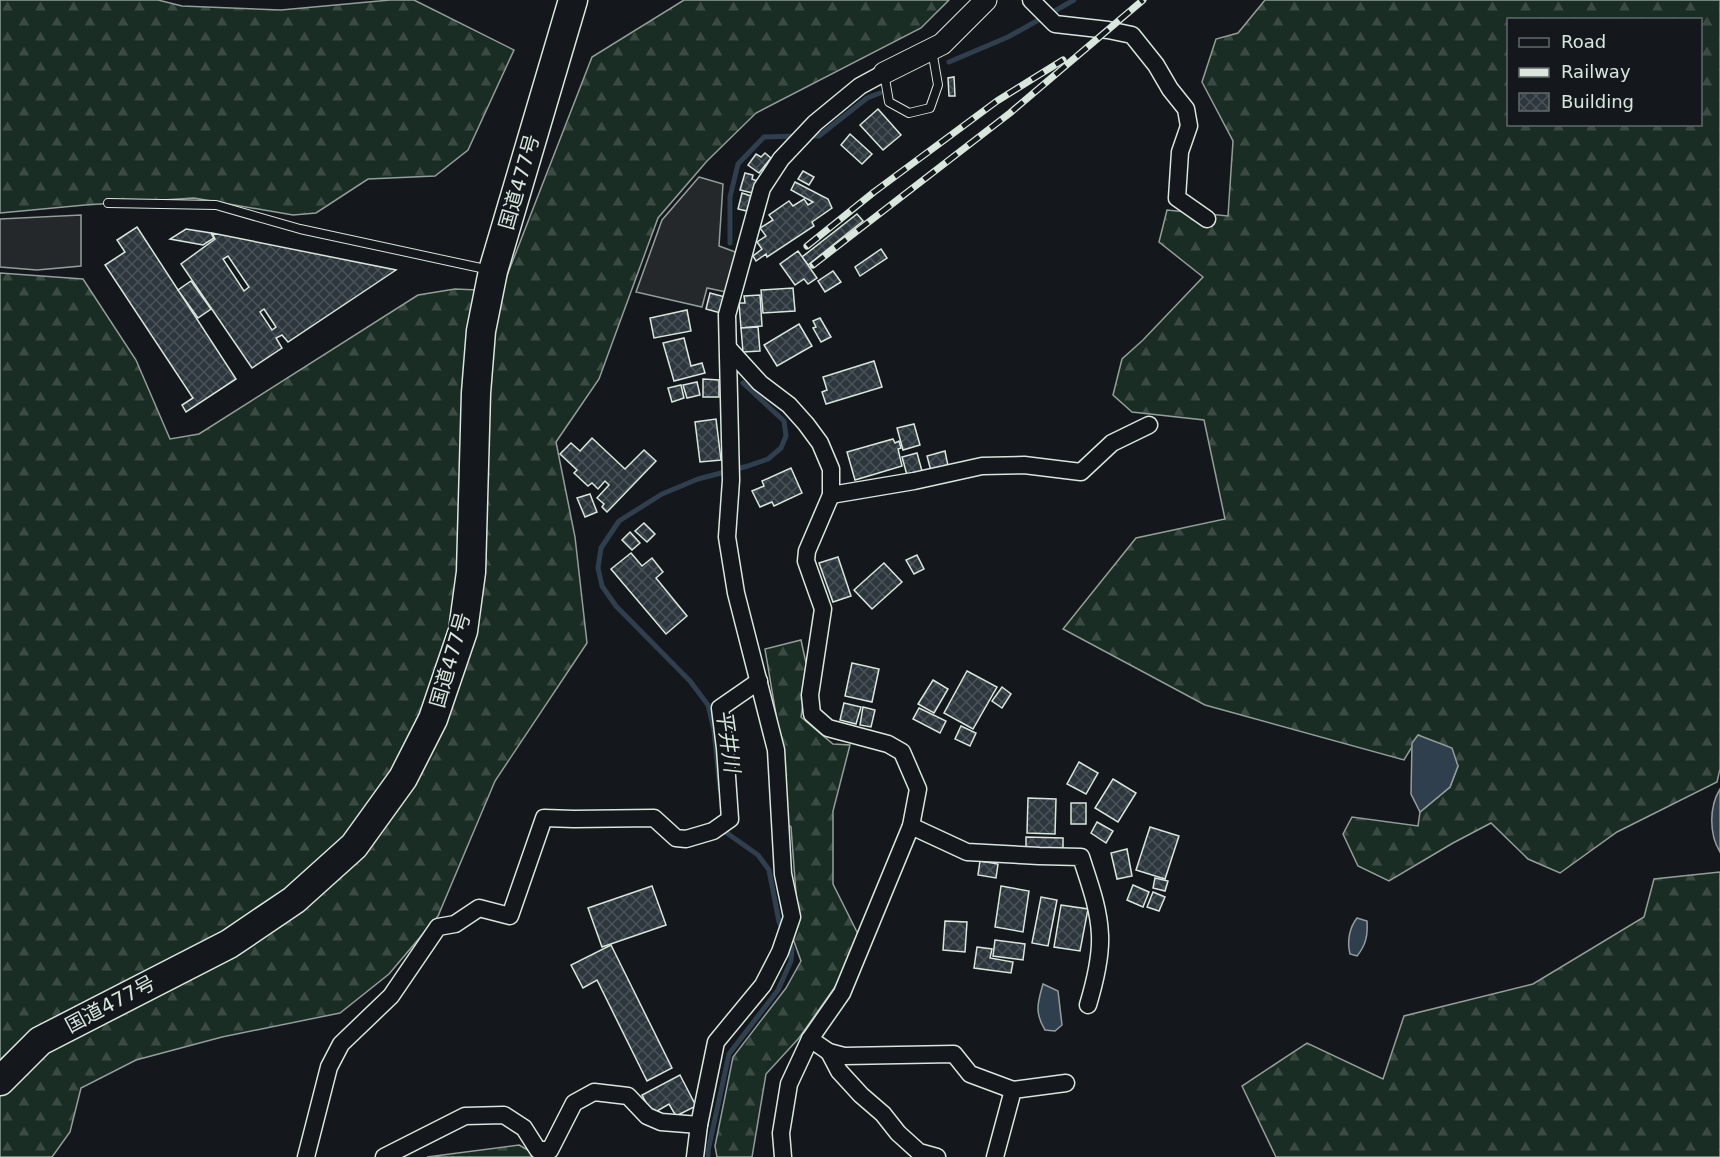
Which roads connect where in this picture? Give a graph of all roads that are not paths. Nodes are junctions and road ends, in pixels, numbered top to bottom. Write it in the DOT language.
graph roads {
  1 [pos="573,0"];
  2 [pos="986,0"];
  3 [pos="1031,0"];
  4 [pos="932,49"];
  5 [pos="884,73"];
  6 [pos="108,203"];
  7 [pos="1207,219"];
  8 [pos="493,271"];
  9 [pos="729,349"];
  10 [pos="1149,425"];
  11 [pos="831,495"];
  12 [pos="759,681"];
  13 [pos="911,826"];
  14 [pos="1088,1005"];
  15 [pos="810,1039"];
  16 [pos="829,1052"];
  17 [pos="0,1081"];
  18 [pos="1066,1083"];
  19 [pos="1013,1090"];
  20 [pos="699,1125"];
  21 [pos="306,1157"];
  22 [pos="384,1157"];
  23 [pos="695,1157"];
  24 [pos="783,1157"];
  25 [pos="938,1157"];
  26 [pos="995,1157"];
  1 -- 8 [label="highway, 国道477号"];
  2 -- 4 [label="street"];
  3 -- 7 [label="street"];
  4 -- 5 [label="street"];
  4 -- 5 [label="lane"];
  5 -- 9 [label="street"];
  6 -- 8 [label="lane"];
  8 -- 17 [label="highway, 国道477号"];
  9 -- 11 [label="street"];
  9 -- 12 [label="street"];
  10 -- 11 [label="street"];
  11 -- 13 [label="street"];
  12 -- 20 [label="street"];
  12 -- 21 [label="street"];
  13 -- 14 [label="street"];
  13 -- 15 [label="street"];
  15 -- 16 [label="street"];
  15 -- 24 [label="street"];
  16 -- 19 [label="street"];
  16 -- 25 [label="street"];
  18 -- 19 [label="street"];
  19 -- 26 [label="street"];
  20 -- 22 [label="street"];
  20 -- 23 [label="street"];
}
